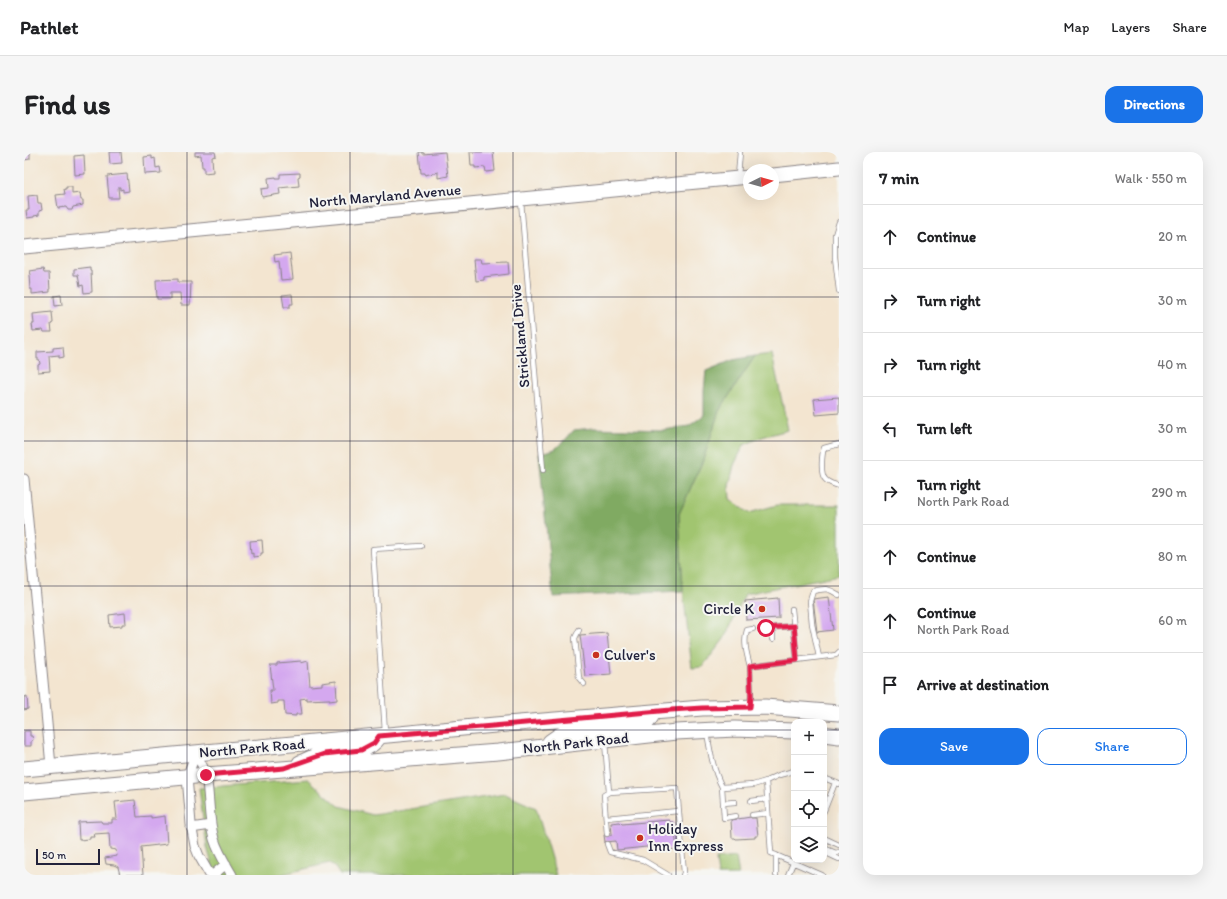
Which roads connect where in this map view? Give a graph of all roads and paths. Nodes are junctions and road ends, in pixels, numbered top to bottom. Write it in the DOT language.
graph roads {
  1 [pos="740,152"];
  2 [pos="839,168"];
  3 [pos="779,174"];
  4 [pos="743,178"];
  5 [pos="521,200"];
  6 [pos="839,222"];
  7 [pos="24,247"];
  8 [pos="839,291"];
  9 [pos="839,444"];
  10 [pos="543,470"];
  11 [pos="24,479"];
  12 [pos="839,486"];
  13 [pos="421,546"];
  14 [pos="839,595"];
  15 [pos="792,609"];
  16 [pos="794,626"];
  17 [pos="766,628"];
  18 [pos="773,628"];
  19 [pos="753,629"];
  20 [pos="579,630"];
  21 [pos="773,639"];
  22 [pos="839,652"];
  23 [pos="775,656"];
  24 [pos="819,657"];
  25 [pos="761,658"];
  26 [pos="797,660"];
  27 [pos="775,663"];
  28 [pos="762,665"];
  29 [pos="750,666"];
  30 [pos="584,684"];
  31 [pos="750,707"];
  32 [pos="654,712"];
  33 [pos="839,713"];
  34 [pos="706,730"];
  35 [pos="791,731"];
  36 [pos="827,734"];
  37 [pos="382,736"];
  38 [pos="839,736"];
  39 [pos="605,740"];
  40 [pos="544,746"];
  41 [pos="196,754"];
  42 [pos="51,766"];
  43 [pos="284,768"];
  44 [pos="24,769"];
  45 [pos="791,772"];
  46 [pos="206,775"];
  47 [pos="187,777"];
  48 [pos="827,779"];
  49 [pos="766,781"];
  50 [pos="837,784"];
  51 [pos="722,787"];
  52 [pos="24,792"];
  53 [pos="609,792"];
  54 [pos="767,799"];
  55 [pos="751,800"];
  56 [pos="735,802"];
  57 [pos="723,803"];
  58 [pos="827,806"];
  59 [pos="678,811"];
  60 [pos="768,813"];
  61 [pos="752,815"];
  62 [pos="736,816"];
  63 [pos="606,818"];
  64 [pos="211,825"];
  65 [pos="191,828"];
  66 [pos="607,834"];
  67 [pos="827,839"];
  68 [pos="607,844"];
  69 [pos="839,845"];
  70 [pos="827,849"];
  71 [pos="839,852"];
  72 [pos="827,853"];
  73 [pos="776,855"];
  74 [pos="839,859"];
  75 [pos="791,862"];
  76 [pos="793,863"];
  77 [pos="226,864"];
  78 [pos="212,875"];
  79 [pos="232,875"];
  80 [pos="668,875"];
  81 [pos="683,875"];
  82 [pos="776,875"];
  83 [pos="788,875"];
  84 [pos="822,875"];
  1 -- 4 [label="lane"];
  2 -- 3 [label="street"];
  4 -- 5 [label="street, North Maryland Avenue"];
  5 -- 7 [label="street, North Maryland Avenue"];
  5 -- 10 [label="lane, Strickland Drive"];
  6 -- 8 [label="lane"];
  9 -- 12 [label="lane"];
  11 -- 42 [label="street"];
  13 -- 37 [label="lane"];
  14 -- 24 [label="lane"];
  15 -- 16 [label="lane"];
  16 -- 18 [label="lane"];
  16 -- 26 [label="lane"];
  17 -- 18 [label="lane"];
  18 -- 21 [label="lane"];
  19 -- 29 [label="lane"];
  20 -- 30 [label="lane"];
  22 -- 24 [label="lane"];
  23 -- 27 [label="lane"];
  24 -- 26 [label="lane"];
  25 -- 28 [label="lane"];
  26 -- 27 [label="lane"];
  27 -- 28 [label="lane"];
  28 -- 29 [label="lane"];
  29 -- 31 [label="lane"];
  31 -- 32 [label="main road, North Park Road"];
  31 -- 33 [label="main road, North Park Road"];
  32 -- 37 [label="main road, North Park Road"];
  32 -- 40 [label="main road"];
  34 -- 35 [label="main road, North Park Road"];
  34 -- 39 [label="main road, North Park Road"];
  34 -- 51 [label="lane"];
  36 -- 38 [label="main road"];
  37 -- 41 [label="main road, North Park Road"];
  37 -- 43 [label="main road"];
  39 -- 40 [label="main road, North Park Road"];
  39 -- 53 [label="lane"];
  40 -- 43 [label="main road, North Park Road"];
  41 -- 42 [label="main road, North Park Road"];
  41 -- 46 [label="street"];
  41 -- 47 [label="street"];
  42 -- 44 [label="main road, North Park Road"];
  43 -- 46 [label="main road, North Park Road"];
  45 -- 49 [label="lane"];
  46 -- 47 [label="main road, North Park Road"];
  46 -- 64 [label="street"];
  47 -- 52 [label="main road, North Park Road"];
  47 -- 65 [label="street"];
  48 -- 50 [label="lane"];
  49 -- 51 [label="lane"];
  49 -- 54 [label="lane"];
  50 -- 58 [label="lane"];
  51 -- 57 [label="lane"];
  53 -- 59 [label="lane"];
  53 -- 63 [label="lane"];
  54 -- 55 [label="lane"];
  54 -- 60 [label="lane"];
  56 -- 57 [label="lane"];
  57 -- 62 [label="lane"];
  59 -- 63 [label="lane"];
  59 -- 81 [label="lane"];
  60 -- 61 [label="lane"];
  60 -- 73 [label="lane"];
  63 -- 66 [label="lane"];
  64 -- 65 [label="street"];
  64 -- 77 [label="street"];
  65 -- 78 [label="street"];
  67 -- 69 [label="lane"];
  68 -- 80 [label="lane"];
  70 -- 71 [label="lane"];
  72 -- 74 [label="lane"];
  73 -- 75 [label="lane"];
  73 -- 82 [label="lane"];
  76 -- 83 [label="lane"];
  76 -- 84 [label="lane"];
  77 -- 78 [label="street"];
  77 -- 79 [label="street"];
}
